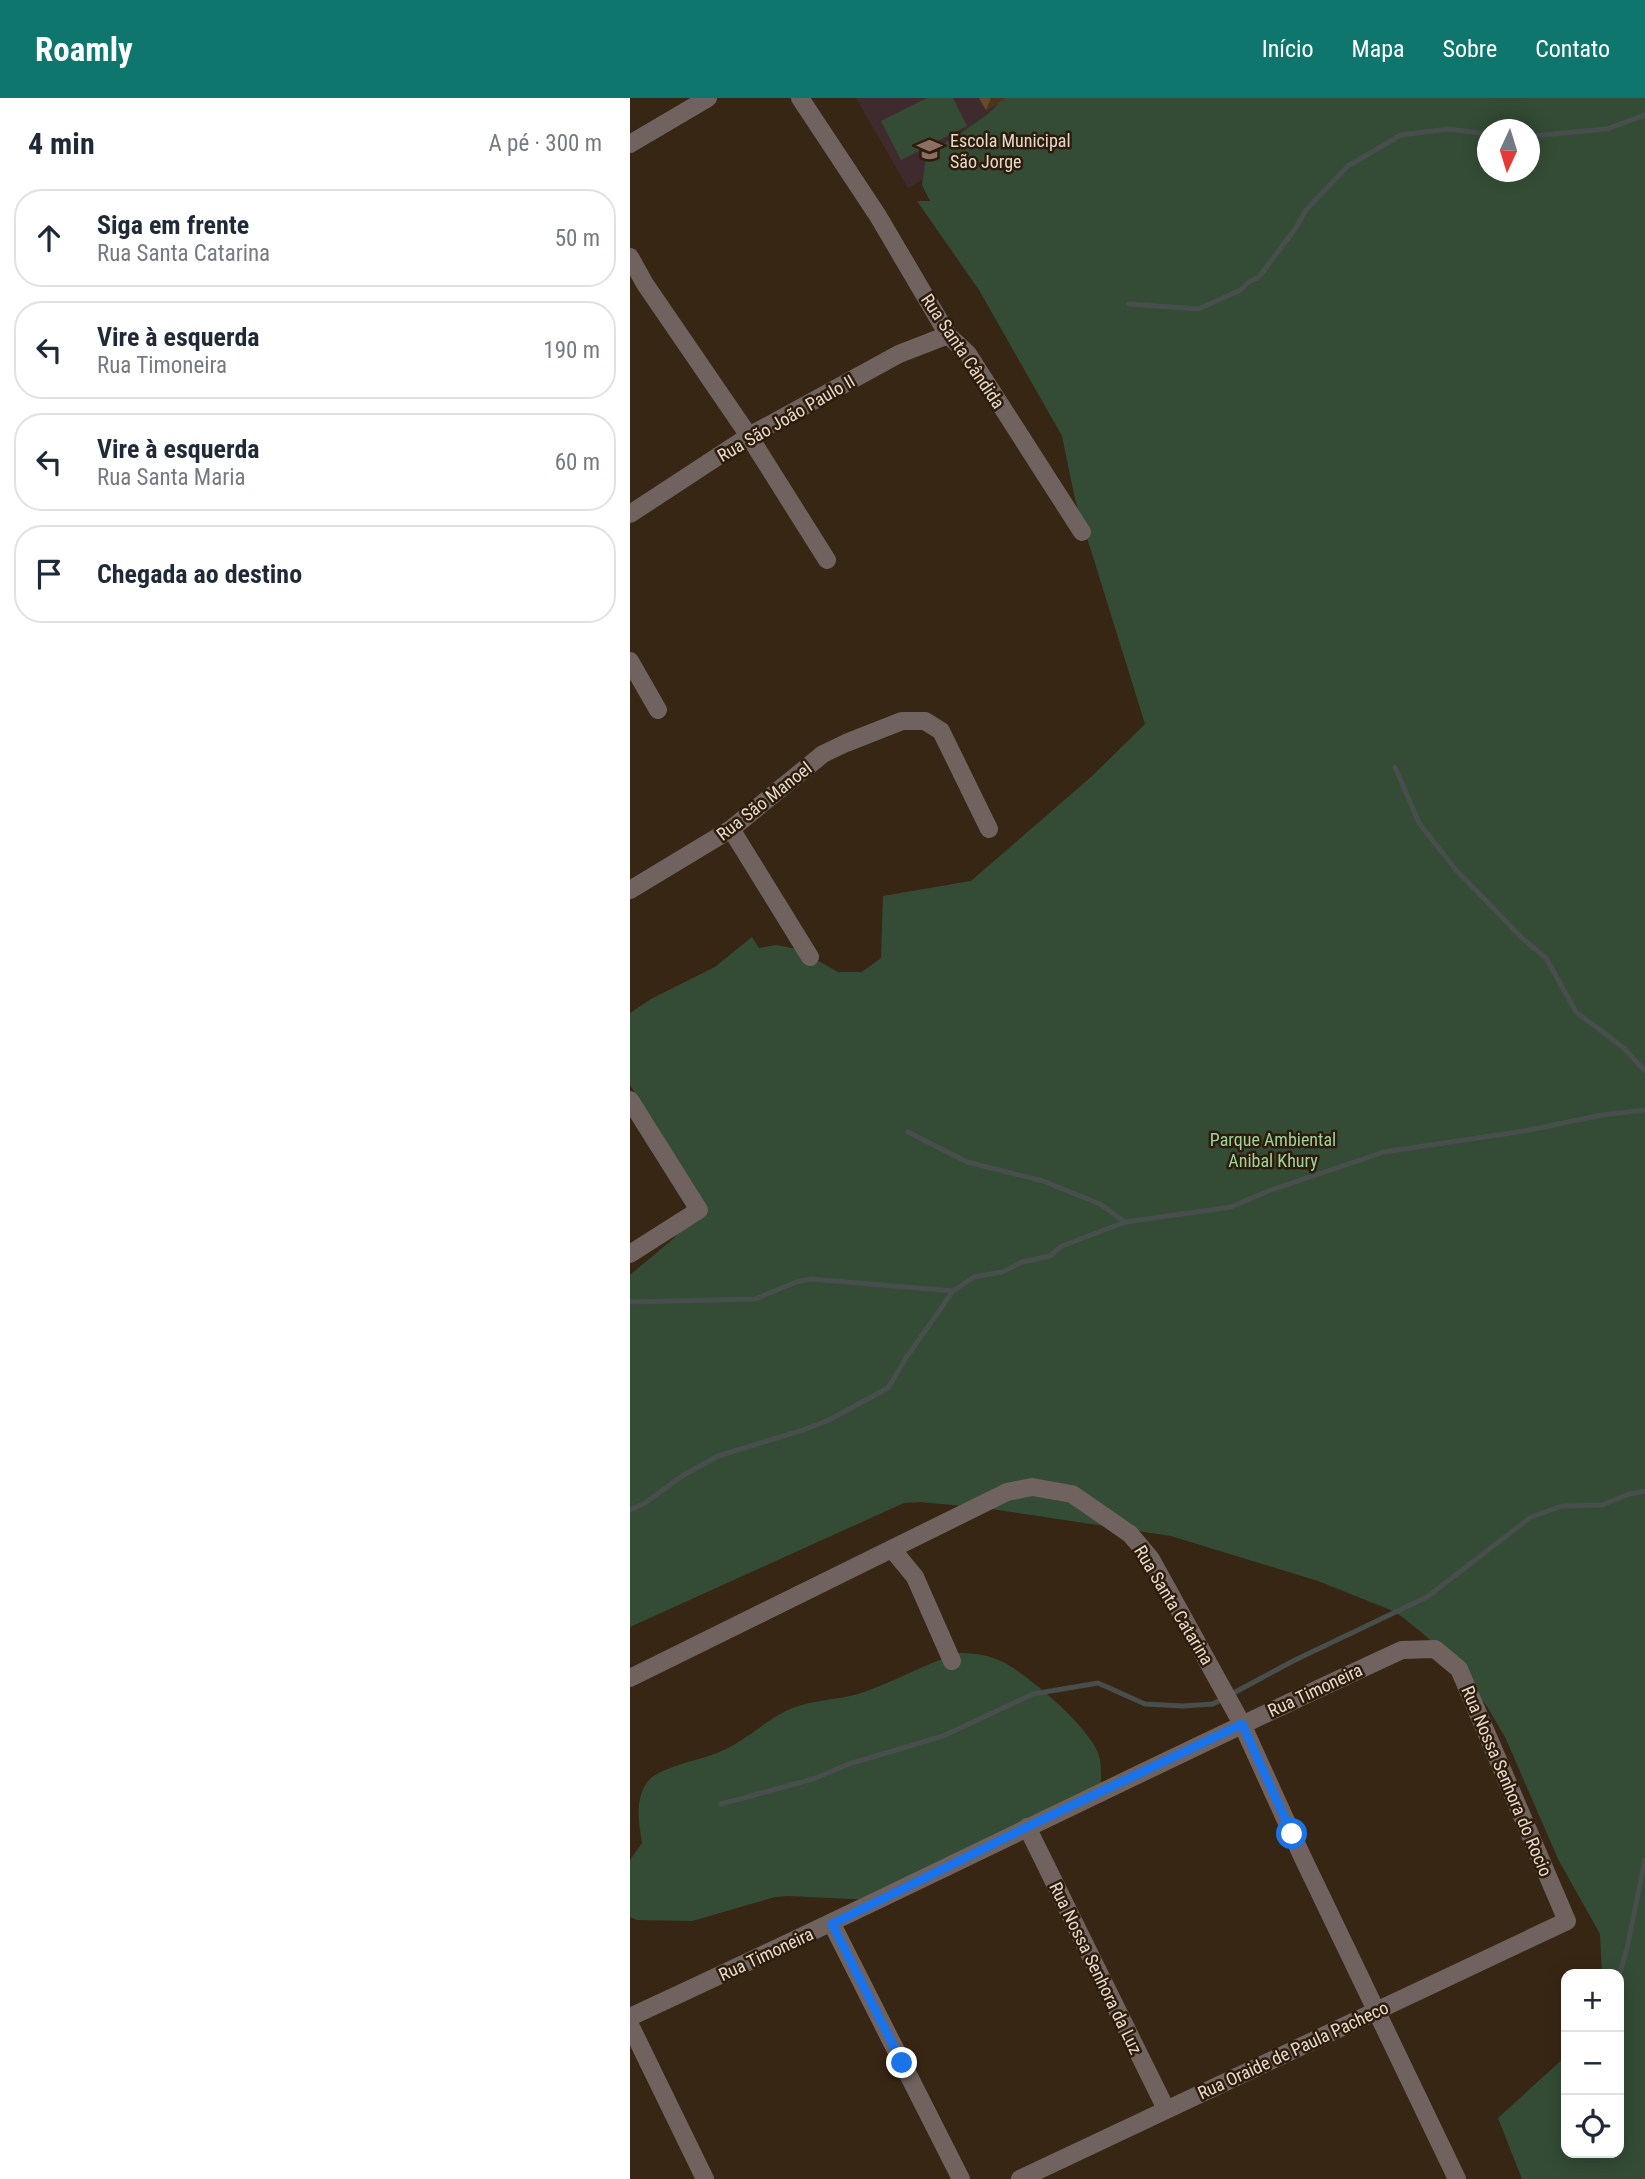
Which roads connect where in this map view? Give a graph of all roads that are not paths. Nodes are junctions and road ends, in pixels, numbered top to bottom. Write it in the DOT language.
graph roads {
  1 [pos="708,98"];
  2 [pos="800,98"];
  3 [pos="630,144"];
  4 [pos="630,257"];
  5 [pos="948,335"];
  6 [pos="749,436"];
  7 [pos="630,514"];
  8 [pos="1082,532"];
  9 [pos="827,559"];
  10 [pos="630,661"];
  11 [pos="658,710"];
  12 [pos="989,829"];
  13 [pos="731,830"];
  14 [pos="630,890"];
  15 [pos="810,957"];
  16 [pos="630,1100"];
  17 [pos="630,1254"];
  18 [pos="892,1549"];
  19 [pos="1435,1649"];
  20 [pos="952,1661"];
  21 [pos="630,1678"];
  22 [pos="1242,1724"];
  23 [pos="1027,1827"];
  24 [pos="1567,1921"];
  25 [pos="832,1924"];
  26 [pos="1376,2010"];
  27 [pos="630,2017"];
  28 [pos="630,2025"];
  29 [pos="1166,2109"];
  30 [pos="705,2179"];
  31 [pos="961,2179"];
  32 [pos="1020,2179"];
  33 [pos="1457,2179"];
  1 -- 3 [label="street"];
  2 -- 5 [label="street, Rua Santa Cândida"];
  4 -- 6 [label="street"];
  5 -- 6 [label="street, Rua São João Paulo II"];
  5 -- 8 [label="street, Rua Santa Cândida"];
  6 -- 7 [label="street, Rua São João Paulo II"];
  6 -- 9 [label="street"];
  10 -- 11 [label="street"];
  12 -- 13 [label="street, Rua São Manoel"];
  13 -- 14 [label="street, Rua São Manoel"];
  13 -- 15 [label="street"];
  16 -- 17 [label="street"];
  18 -- 20 [label="street"];
  18 -- 21 [label="street, Rua Santa Catarina"];
  18 -- 22 [label="street, Rua Santa Catarina"];
  19 -- 22 [label="street, Rua Timoneira"];
  19 -- 24 [label="street, Rua Nossa Senhora do Rocio"];
  22 -- 23 [label="street, Rua Timoneira"];
  22 -- 26 [label="street, Rua Santa Catarina"];
  23 -- 25 [label="street, Rua Timoneira"];
  23 -- 29 [label="street, Rua Nossa Senhora da Luz"];
  24 -- 26 [label="street, Rua Oraide de Paula Pacheco"];
  25 -- 27 [label="street, Rua Timoneira"];
  25 -- 31 [label="street"];
  26 -- 29 [label="street, Rua Oraide de Paula Pacheco"];
  26 -- 33 [label="street, Rua Santa Catarina"];
  28 -- 30 [label="street"];
  29 -- 32 [label="street, Rua Oraide de Paula Pacheco"];
}
